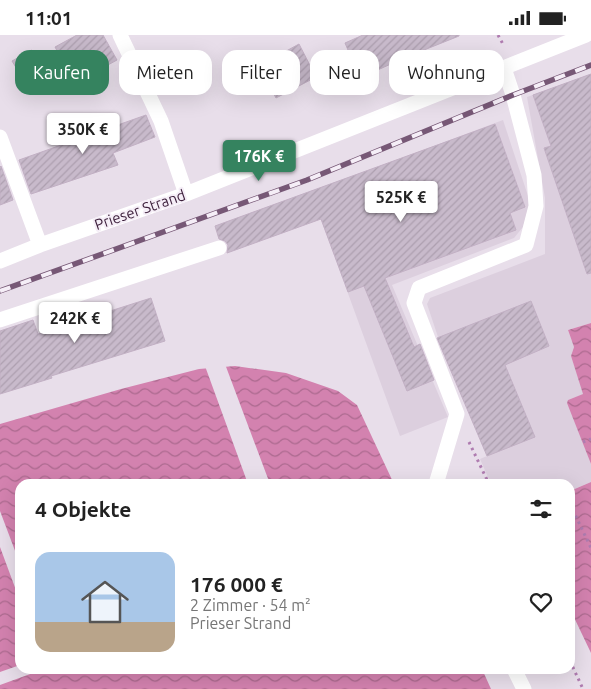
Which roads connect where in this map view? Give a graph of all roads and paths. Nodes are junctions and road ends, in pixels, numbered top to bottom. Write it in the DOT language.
graph roads {
  1 [pos="120,35"];
  2 [pos="586,35"];
  3 [pos="504,68"];
  4 [pos="436,95"];
  5 [pos="0,137"];
  6 [pos="186,194"];
  7 [pos="40,245"];
  8 [pos="219,248"];
  9 [pos="0,261"];
  10 [pos="0,320"];
  11 [pos="456,414"];
  12 [pos="591,439"];
  13 [pos="583,442"];
  14 [pos="437,479"];
  15 [pos="487,479"];
  16 [pos="575,515"];
  17 [pos="591,549"];
  18 [pos="575,672"];
  19 [pos="516,674"];
  20 [pos="524,689"];
  21 [pos="583,689"];
  1 -- 6 [label="street"];
  2 -- 3 [label="street, Prieser Strand"];
  3 -- 11 [label="street"];
  4 -- 6 [label="street, Prieser Strand"];
  5 -- 7 [label="street"];
  6 -- 7 [label="street, Prieser Strand"];
  7 -- 9 [label="street, Prieser Strand"];
  8 -- 10 [label="street"];
  11 -- 14 [label="street"];
  11 -- 15 [label="path"];
  12 -- 13 [label="path"];
  16 -- 17 [label="path"];
  18 -- 21 [label="path"];
  19 -- 20 [label="street"];
}
